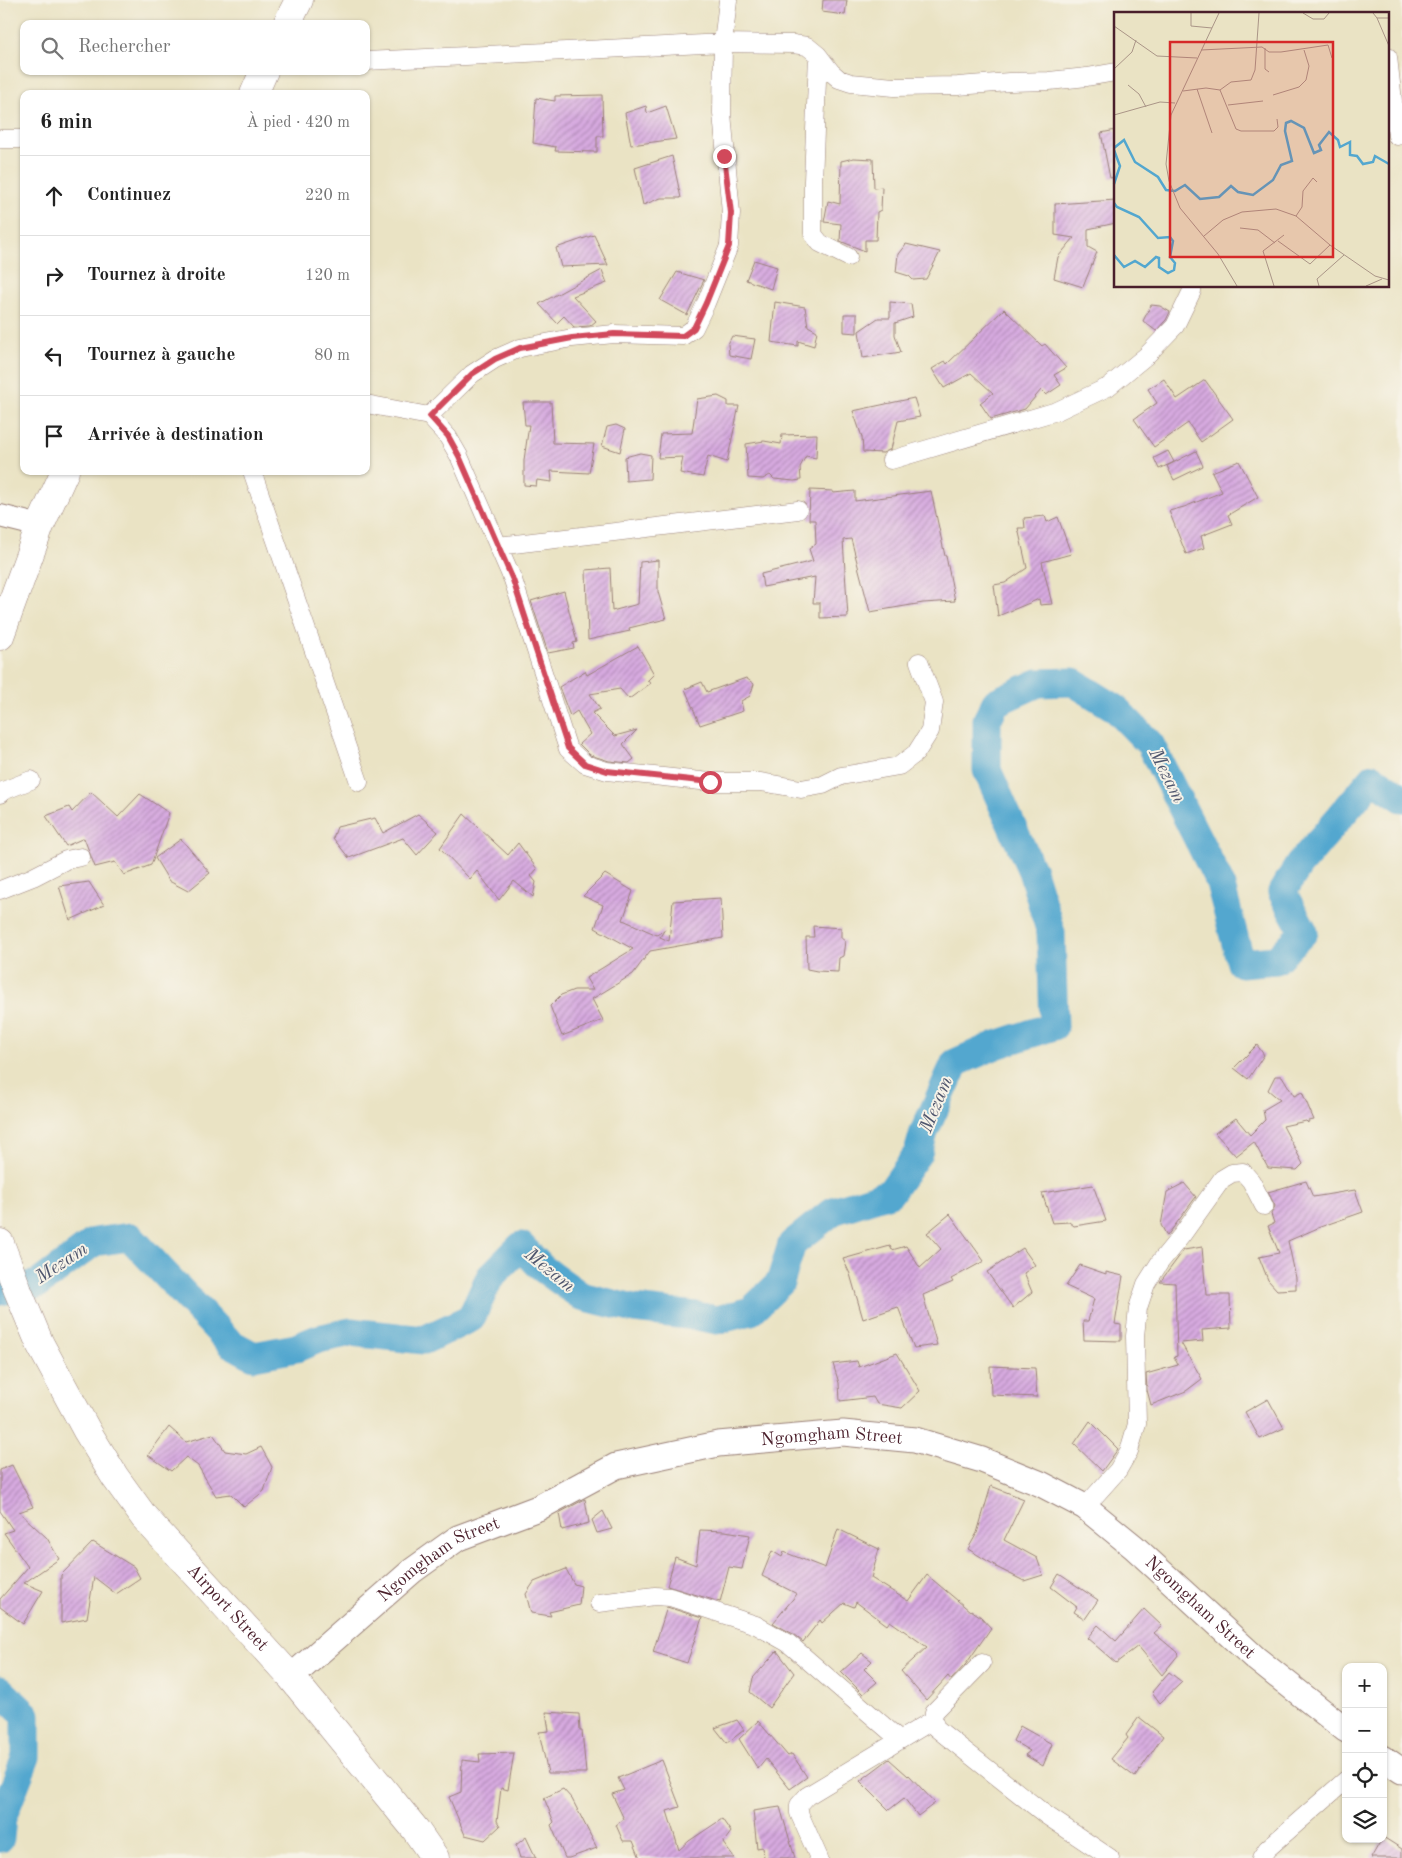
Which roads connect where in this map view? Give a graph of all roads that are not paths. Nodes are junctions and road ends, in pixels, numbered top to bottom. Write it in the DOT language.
graph roads {
  1 [pos="299,0"];
  2 [pos="728,0"];
  3 [pos="289,20"];
  4 [pos="723,43"];
  5 [pos="818,55"];
  6 [pos="370,61"];
  7 [pos="1114,72"];
  8 [pos="1390,74"];
  9 [pos="262,75"];
  10 [pos="256,90"];
  11 [pos="1397,136"];
  12 [pos="0,139"];
  13 [pos="20,139"];
  14 [pos="848,257"];
  15 [pos="1192,288"];
  16 [pos="370,405"];
  17 [pos="430,416"];
  18 [pos="891,460"];
  19 [pos="63,475"];
  20 [pos="253,475"];
  21 [pos="798,510"];
  22 [pos="0,516"];
  23 [pos="40,526"];
  24 [pos="498,546"];
  25 [pos="0,636"];
  26 [pos="919,662"];
  27 [pos="30,780"];
  28 [pos="359,782"];
  29 [pos="0,794"];
  30 [pos="81,856"];
  31 [pos="0,890"];
  32 [pos="1264,1206"];
  33 [pos="0,1243"];
  34 [pos="1085,1507"];
  35 [pos="599,1603"];
  36 [pos="982,1663"];
  37 [pos="291,1677"];
  38 [pos="933,1720"];
  39 [pos="1342,1727"];
  40 [pos="900,1740"];
  41 [pos="1387,1761"];
  42 [pos="1402,1771"];
  43 [pos="1342,1783"];
  44 [pos="435,1858"];
  45 [pos="819,1858"];
  46 [pos="1110,1858"];
  47 [pos="1261,1858"];
  1 -- 3 [label="highway"];
  2 -- 4 [label="street"];
  4 -- 5 [label="street"];
  4 -- 6 [label="street"];
  4 -- 17 [label="street"];
  5 -- 7 [label="street"];
  5 -- 14 [label="street"];
  8 -- 11 [label="street"];
  9 -- 10 [label="highway"];
  12 -- 13 [label="street"];
  15 -- 18 [label="street"];
  16 -- 17 [label="street"];
  17 -- 24 [label="street"];
  19 -- 23 [label="highway"];
  20 -- 28 [label="street"];
  21 -- 24 [label="street"];
  22 -- 23 [label="street"];
  23 -- 25 [label="highway"];
  24 -- 26 [label="street"];
  27 -- 29 [label="street"];
  30 -- 31 [label="street"];
  32 -- 34 [label="street"];
  33 -- 37 [label="highway, Airport Street"];
  34 -- 37 [label="main road, Ngomgham Street"];
  34 -- 39 [label="main road, Ngomgham Street"];
  35 -- 40 [label="street"];
  36 -- 38 [label="street"];
  37 -- 44 [label="highway, Airport Street"];
  38 -- 40 [label="street"];
  38 -- 46 [label="street"];
  40 -- 45 [label="street"];
  41 -- 42 [label="main road"];
  43 -- 47 [label="street"];
}
